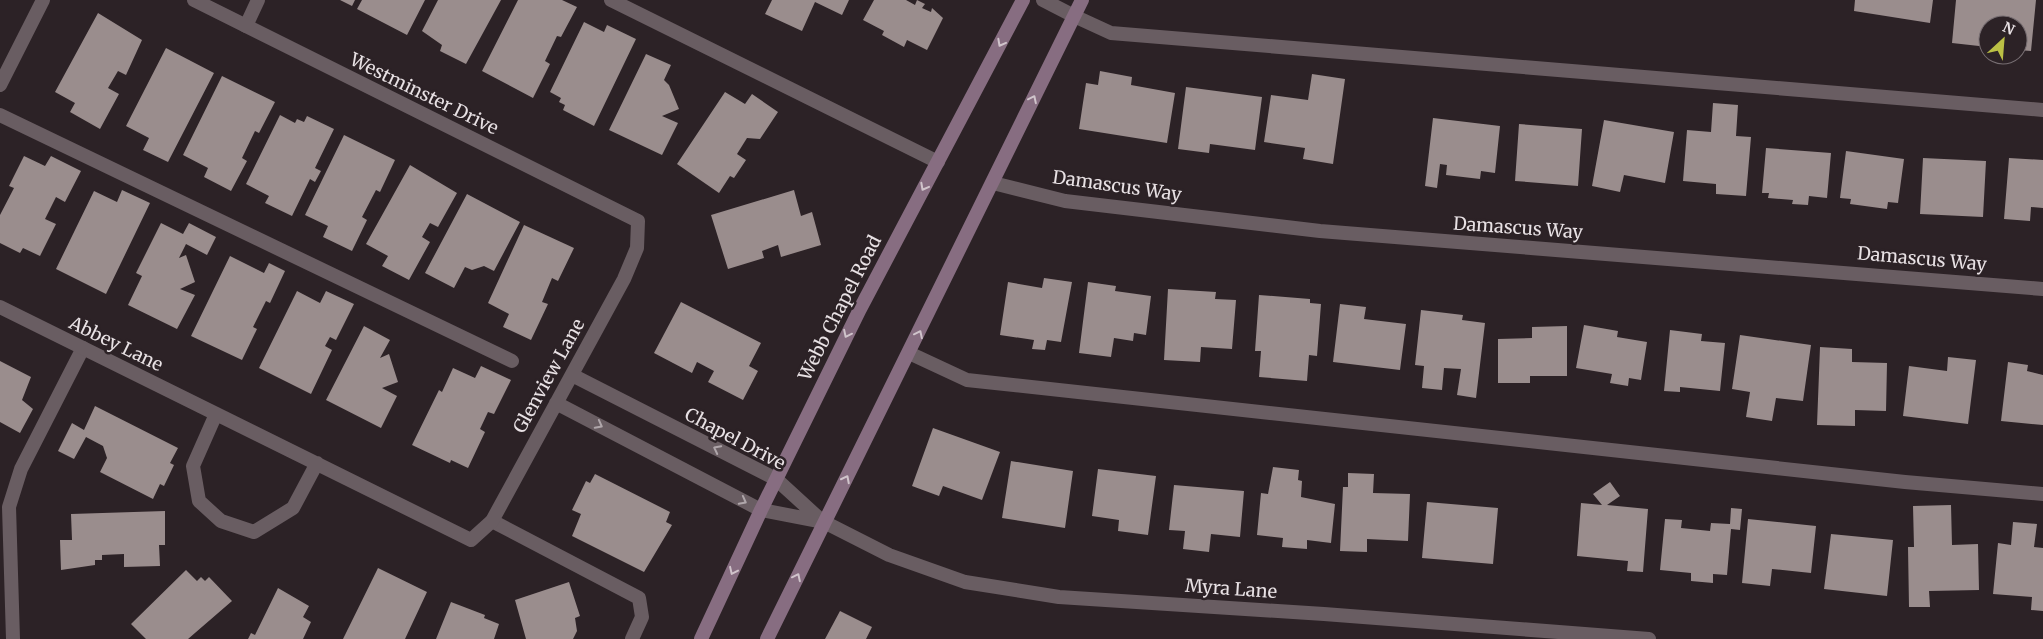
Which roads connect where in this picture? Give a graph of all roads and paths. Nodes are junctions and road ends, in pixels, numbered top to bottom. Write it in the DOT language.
graph roads {
  1 [pos="43,0"];
  2 [pos="194,0"];
  3 [pos="258,0"];
  4 [pos="611,0"];
  5 [pos="1024,0"];
  6 [pos="1043,0"];
  7 [pos="1082,0"];
  8 [pos="1074,16"];
  9 [pos="246,26"];
  10 [pos="0,85"];
  11 [pos="2043,110"];
  12 [pos="0,114"];
  13 [pos="938,162"];
  14 [pos="993,183"];
  15 [pos="638,221"];
  16 [pos="2043,289"];
  17 [pos="0,307"];
  18 [pos="83,348"];
  19 [pos="910,353"];
  20 [pos="512,360"];
  21 [pos="572,374"];
  22 [pos="556,402"];
  23 [pos="216,414"];
  24 [pos="317,463"];
  25 [pos="776,479"];
  26 [pos="2043,494"];
  27 [pos="761,510"];
  28 [pos="492,521"];
  29 [pos="824,522"];
  30 [pos="471,540"];
  31 [pos="13,639"];
  32 [pos="632,639"];
  33 [pos="701,639"];
  34 [pos="767,639"];
  35 [pos="1649,639"];
  1 -- 10 [label="street"];
  2 -- 9 [label="street, Westminster Drive"];
  3 -- 9 [label="street"];
  4 -- 13 [label="street"];
  5 -- 13 [label="main road, Webb Chapel Road, one-way"];
  6 -- 8 [label="street"];
  7 -- 8 [label="main road"];
  8 -- 11 [label="street"];
  14 -- 8 [label="main road, one-way"];
  9 -- 15 [label="street, Westminster Drive"];
  12 -- 20 [label="street"];
  13 -- 25 [label="main road, Webb Chapel Road, one-way"];
  14 -- 16 [label="street, Damascus Way"];
  19 -- 14 [label="main road, one-way"];
  15 -- 21 [label="street, Glenview Lane"];
  17 -- 18 [label="street, Abbey Lane"];
  18 -- 23 [label="street, Abbey Lane"];
  18 -- 31 [label="street"];
  19 -- 26 [label="street"];
  29 -- 19 [label="main road, one-way"];
  21 -- 22 [label="street, Glenview Lane"];
  25 -- 21 [label="street, Chapel Drive, one-way"];
  22 -- 27 [label="street, one-way"];
  22 -- 28 [label="street, Glenview Lane"];
  23 -- 24 [label="street, Abbey Lane"];
  23 -- 24 [label="street"];
  24 -- 30 [label="street, Abbey Lane"];
  25 -- 27 [label="main road, Webb Chapel Road"];
  25 -- 29 [label="street, Chapel Drive"];
  27 -- 29 [label="street"];
  27 -- 33 [label="main road, Webb Chapel Road, one-way"];
  28 -- 30 [label="street, Glenview Lane"];
  28 -- 32 [label="street"];
  34 -- 29 [label="main road, one-way"];
  29 -- 35 [label="street, Myra Lane"];
}
